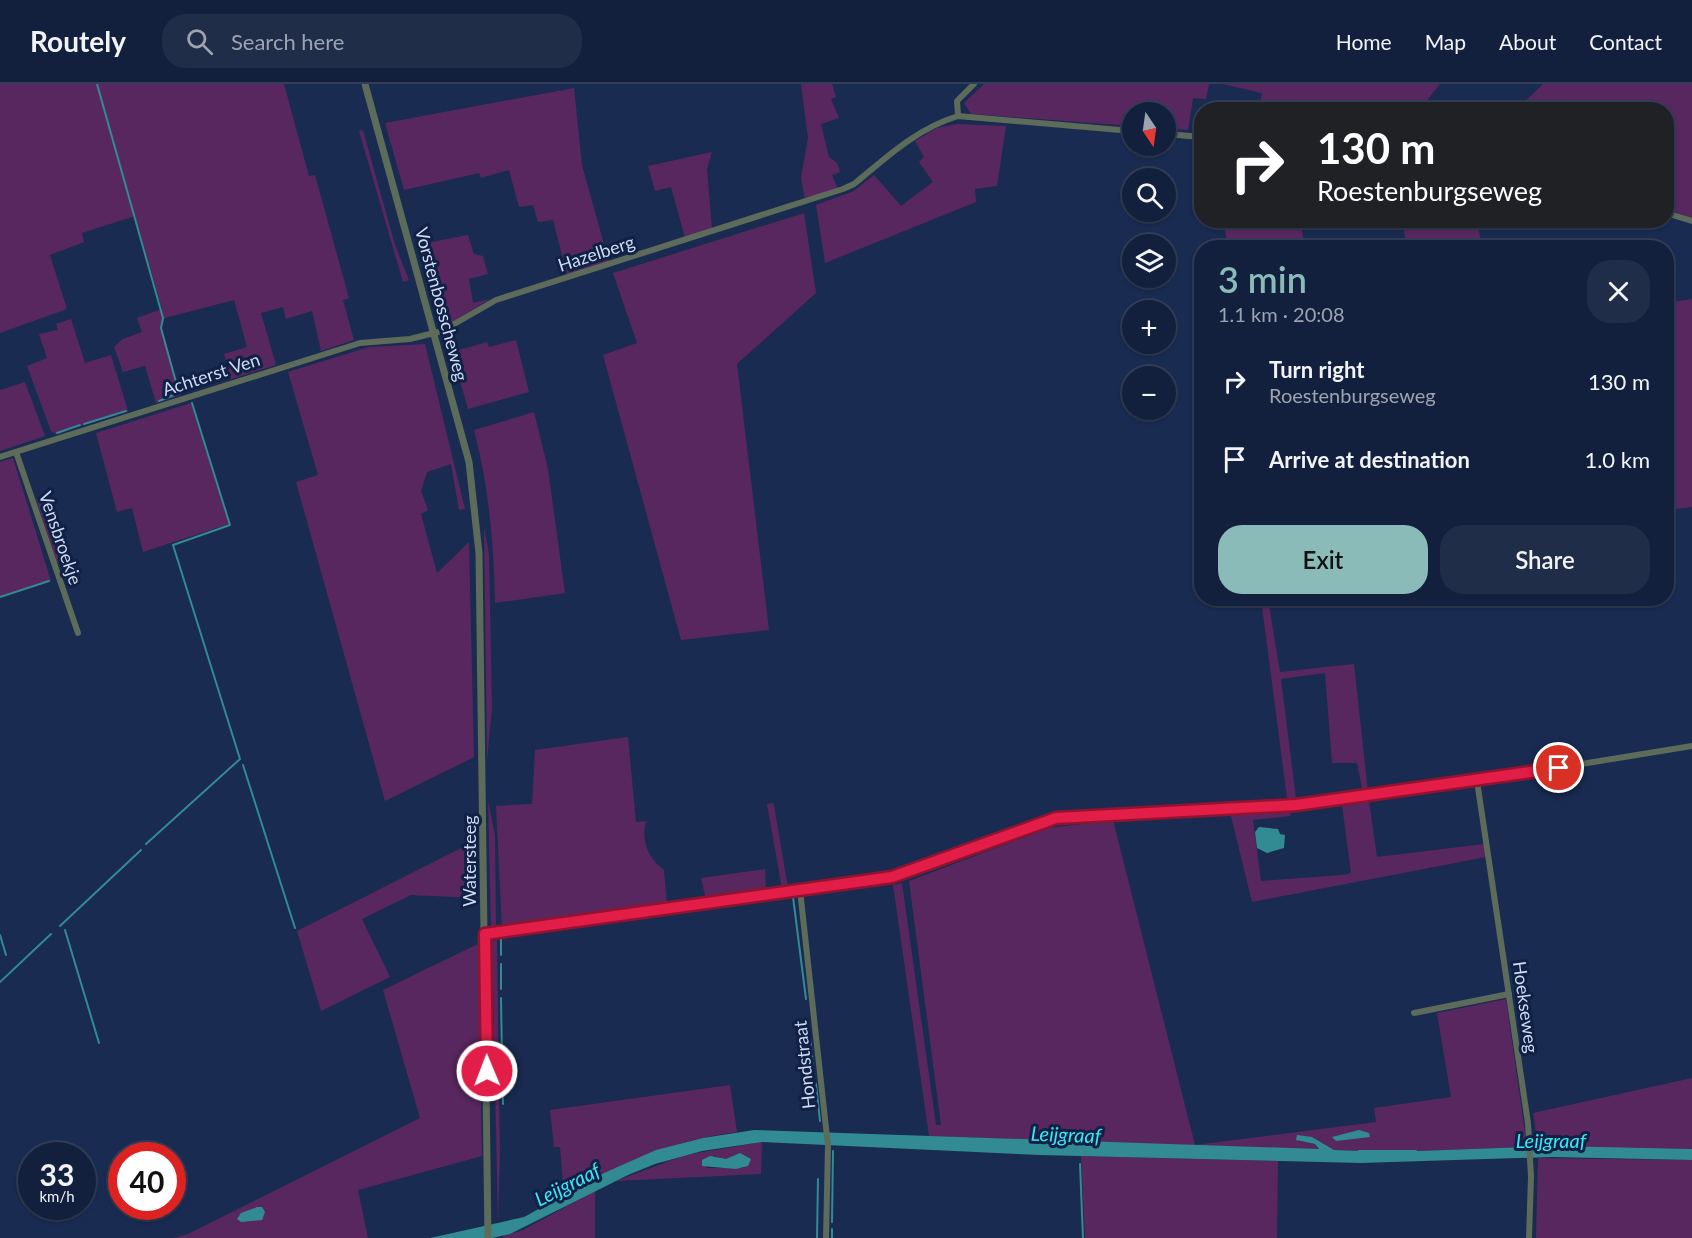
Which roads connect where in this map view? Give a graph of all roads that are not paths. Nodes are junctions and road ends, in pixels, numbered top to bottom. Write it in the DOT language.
graph roads {
  1 [pos="364,84"];
  2 [pos="974,84"];
  3 [pos="958,116"];
  4 [pos="1122,130"];
  5 [pos="1176,135"];
  6 [pos="1194,136"];
  7 [pos="1674,215"];
  8 [pos="1692,221"];
  9 [pos="434,334"];
  10 [pos="16,452"];
  11 [pos="0,457"];
  12 [pos="478,535"];
  13 [pos="78,633"];
  14 [pos="1692,746"];
  15 [pos="1477,781"];
  16 [pos="800,890"];
  17 [pos="485,934"];
  18 [pos="1509,994"];
  19 [pos="1414,1012"];
  20 [pos="488,1238"];
  21 [pos="826,1238"];
  22 [pos="1529,1238"];
  1 -- 9 [label="street, Vorstenbosscheweg"];
  2 -- 3 [label="street"];
  3 -- 4 [label="street"];
  3 -- 9 [label="street, Hazelberg"];
  5 -- 6 [label="street"];
  7 -- 8 [label="street"];
  9 -- 10 [label="street, Achterst Ven"];
  9 -- 12 [label="street, Vorstenbosscheweg"];
  10 -- 11 [label="street, Achterst Ven"];
  10 -- 13 [label="street, Vensbroekje"];
  12 -- 17 [label="street, Watersteeg"];
  14 -- 15 [label="street"];
  15 -- 16 [label="street"];
  15 -- 18 [label="street, Hoekseweg"];
  16 -- 17 [label="street"];
  16 -- 21 [label="street, Hondstraat"];
  17 -- 20 [label="street, Watersteeg"];
  18 -- 19 [label="street"];
  18 -- 22 [label="street, Hoekseweg"];
}
